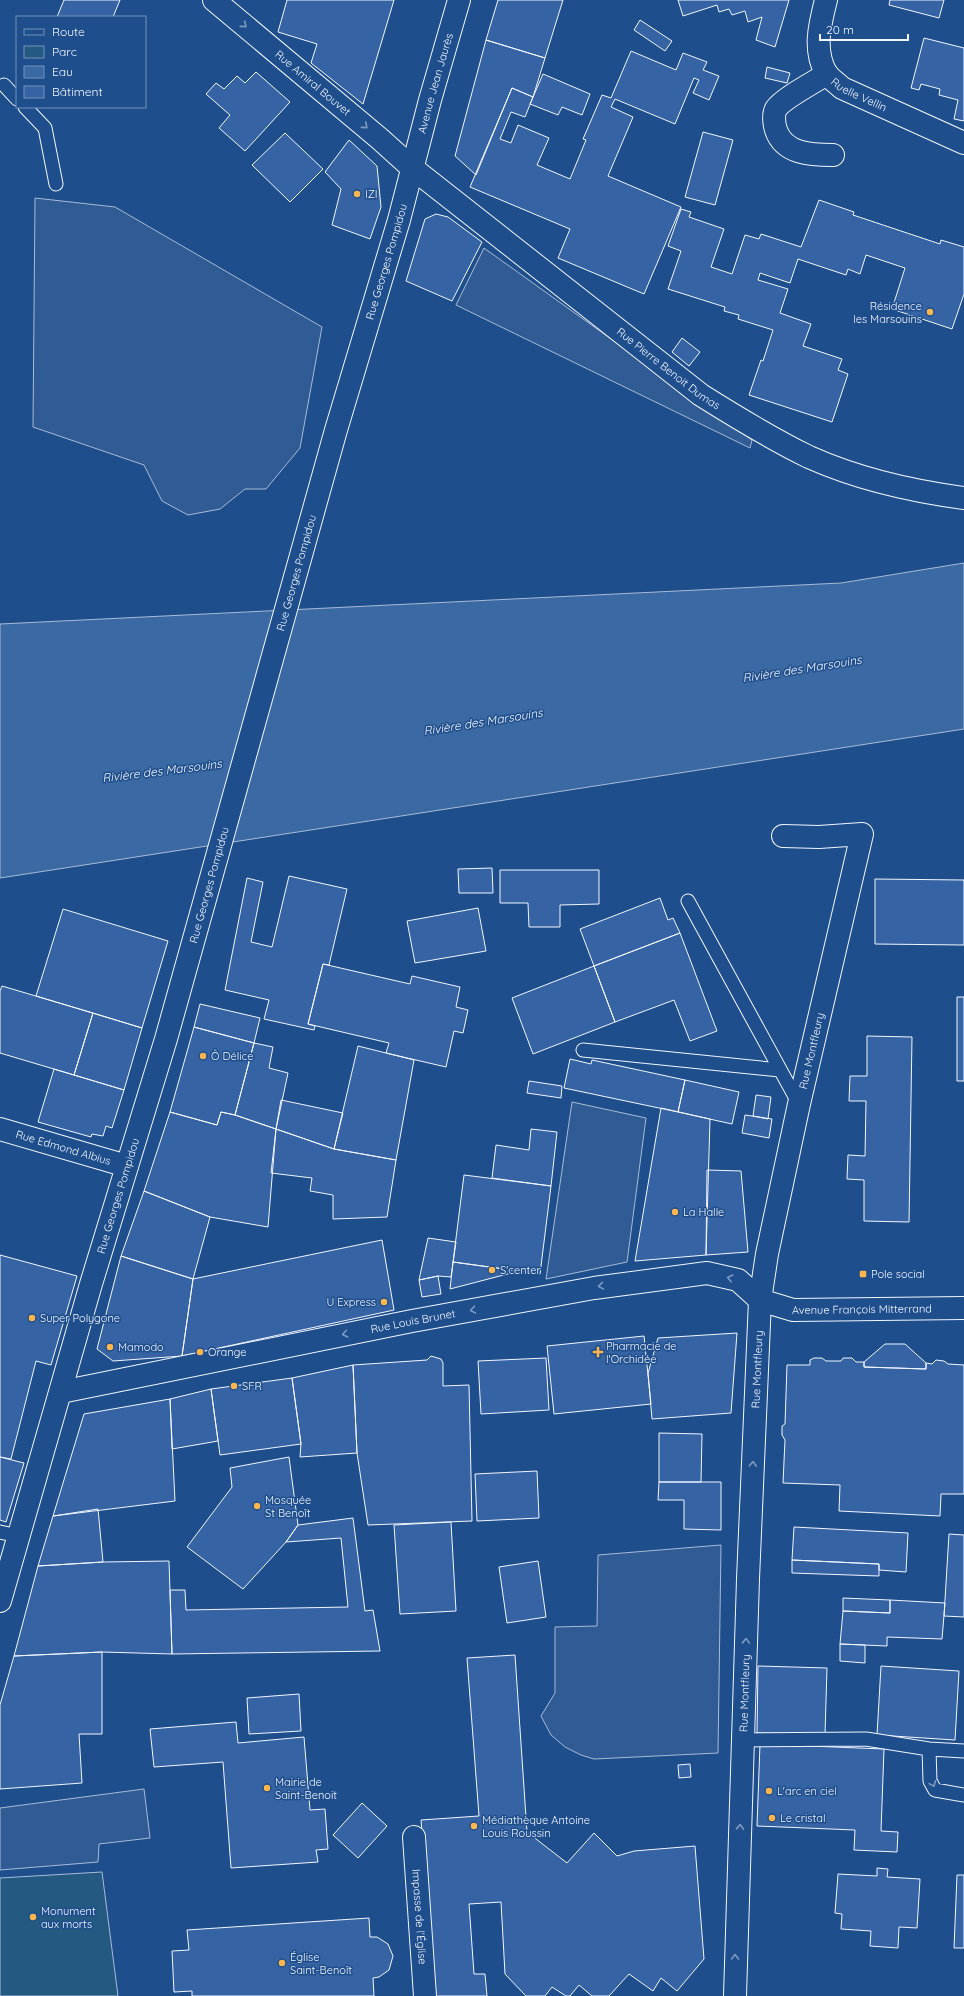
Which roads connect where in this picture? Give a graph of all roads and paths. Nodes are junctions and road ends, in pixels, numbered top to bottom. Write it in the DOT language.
graph roads {
  1 [pos="214,0"];
  2 [pos="459,0"];
  3 [pos="826,0"];
  4 [pos="827,74"];
  5 [pos="4,85"];
  6 [pos="16,98"];
  7 [pos="26,108"];
  8 [pos="964,143"];
  9 [pos="833,155"];
  10 [pos="411,167"];
  11 [pos="56,184"];
  12 [pos="964,498"];
  13 [pos="782,836"];
  14 [pos="688,901"];
  15 [pos="583,1050"];
  16 [pos="780,1070"];
  17 [pos="799,1104"];
  18 [pos="0,1129"];
  19 [pos="127,1166"];
  20 [pos="760,1300"];
  21 [pos="964,1308"];
  22 [pos="61,1392"];
  23 [pos="10,1534"];
  24 [pos="0,1601"];
  25 [pos="743,1740"];
  26 [pos="929,1749"];
  27 [pos="964,1751"];
  28 [pos="964,1795"];
  29 [pos="414,1837"];
  30 [pos="425,1996"];
  31 [pos="735,1996"];
  1 -- 10 [label="street, Rue Amiral Bouvet, one-way"];
  2 -- 10 [label="street, Avenue Jean Jaurès"];
  3 -- 4 [label="street, Ruelle Vellin"];
  4 -- 8 [label="street, Ruelle Vellin"];
  4 -- 9 [label="street"];
  5 -- 6 [label="lane"];
  7 -- 11 [label="lane"];
  10 -- 12 [label="street, Rue Pierre Benoit Dumas"];
  10 -- 19 [label="street, Rue Georges Pompidou"];
  13 -- 17 [label="street, Rue Montfleury"];
  14 -- 16 [label="lane"];
  15 -- 16 [label="lane"];
  16 -- 17 [label="lane"];
  17 -- 20 [label="street, Rue Montfleury"];
  18 -- 19 [label="street, Rue Edmond Albius"];
  19 -- 22 [label="street, Rue Georges Pompidou"];
  20 -- 21 [label="street, Avenue François Mitterrand"];
  20 -- 22 [label="street, Rue Louis Brunet, one-way"];
  25 -- 20 [label="street, Rue Montfleury, one-way"];
  22 -- 23 [label="street, Rue Georges Pompidou"];
  23 -- 24 [label="street, Rue Georges Pompidou"];
  25 -- 26 [label="lane"];
  31 -- 25 [label="street, Rue Montfleury, one-way"];
  26 -- 27 [label="lane"];
  26 -- 28 [label="lane, one-way"];
  29 -- 30 [label="street, Impasse de l'Église"];
}
